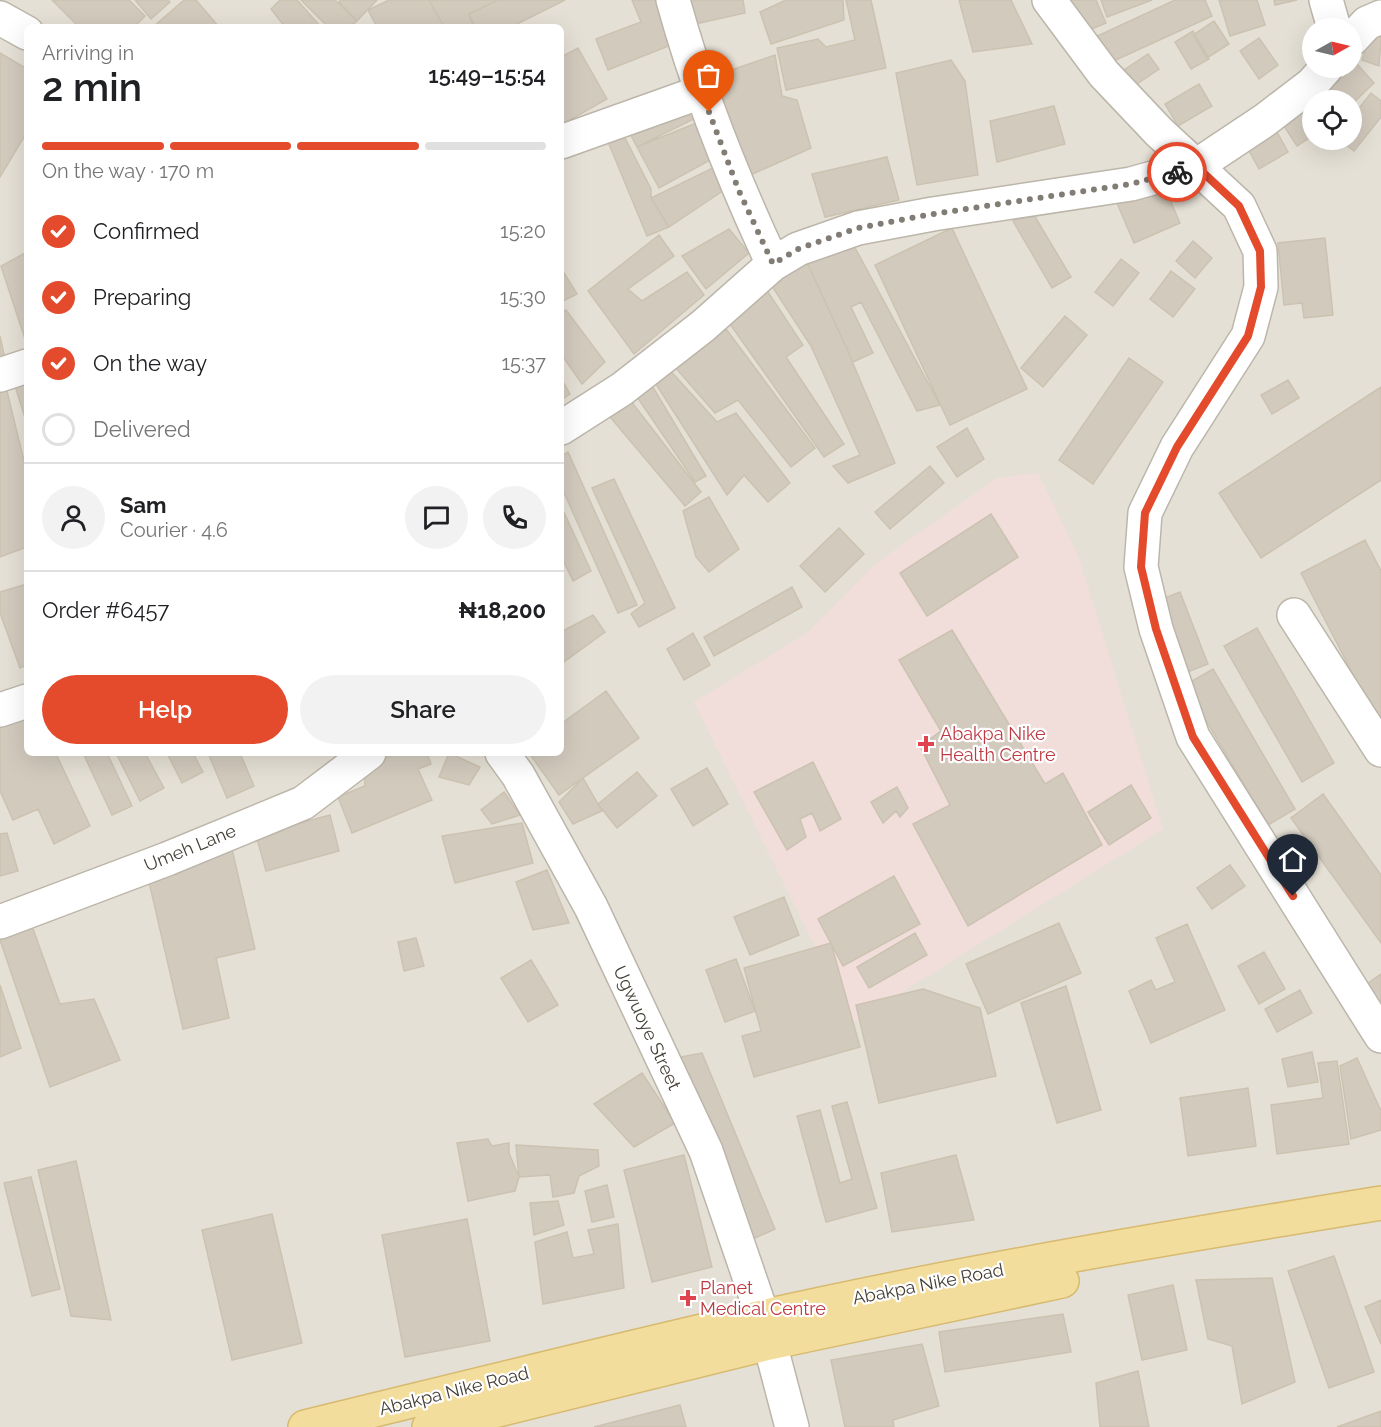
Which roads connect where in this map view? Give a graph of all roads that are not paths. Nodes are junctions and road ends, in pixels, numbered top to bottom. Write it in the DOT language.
graph roads {
  1 [pos="673,0"];
  2 [pos="1049,0"];
  3 [pos="1326,0"];
  4 [pos="1381,17"];
  5 [pos="0,18"];
  6 [pos="1331,18"];
  7 [pos="1362,27"];
  8 [pos="24,31"];
  9 [pos="1317,78"];
  10 [pos="701,92"];
  11 [pos="564,141"];
  12 [pos="1196,166"];
  13 [pos="773,264"];
  14 [pos="24,367"];
  15 [pos="0,375"];
  16 [pos="564,426"];
  17 [pos="1294,615"];
  18 [pos="24,702"];
  19 [pos="0,710"];
  20 [pos="1381,750"];
  21 [pos="365,756"];
  22 [pos="504,756"];
  23 [pos="0,922"];
  24 [pos="1381,1036"];
  25 [pos="1381,1203"];
  26 [pos="1381,1227"];
  27 [pos="766,1330"];
  28 [pos="305,1427"];
  29 [pos="429,1427"];
  30 [pos="792,1427"];
  1 -- 10 [label="street"];
  2 -- 12 [label="street"];
  3 -- 6 [label="street"];
  4 -- 7 [label="street"];
  5 -- 8 [label="street"];
  9 -- 12 [label="street"];
  10 -- 11 [label="street"];
  10 -- 13 [label="street"];
  12 -- 13 [label="street"];
  12 -- 24 [label="street"];
  13 -- 16 [label="street"];
  14 -- 15 [label="street"];
  17 -- 20 [label="street"];
  18 -- 19 [label="street"];
  21 -- 23 [label="street, Umeh Lane"];
  22 -- 27 [label="street, Ugwuoye Street"];
  25 -- 27 [label="main road, Abakpa Nike Road"];
  26 -- 27 [label="main road, Abakpa Nike Road"];
  27 -- 28 [label="main road, Abakpa Nike Road"];
  27 -- 29 [label="main road, Abakpa Nike Road"];
  27 -- 30 [label="street, Ugwuoye Street"];
}
